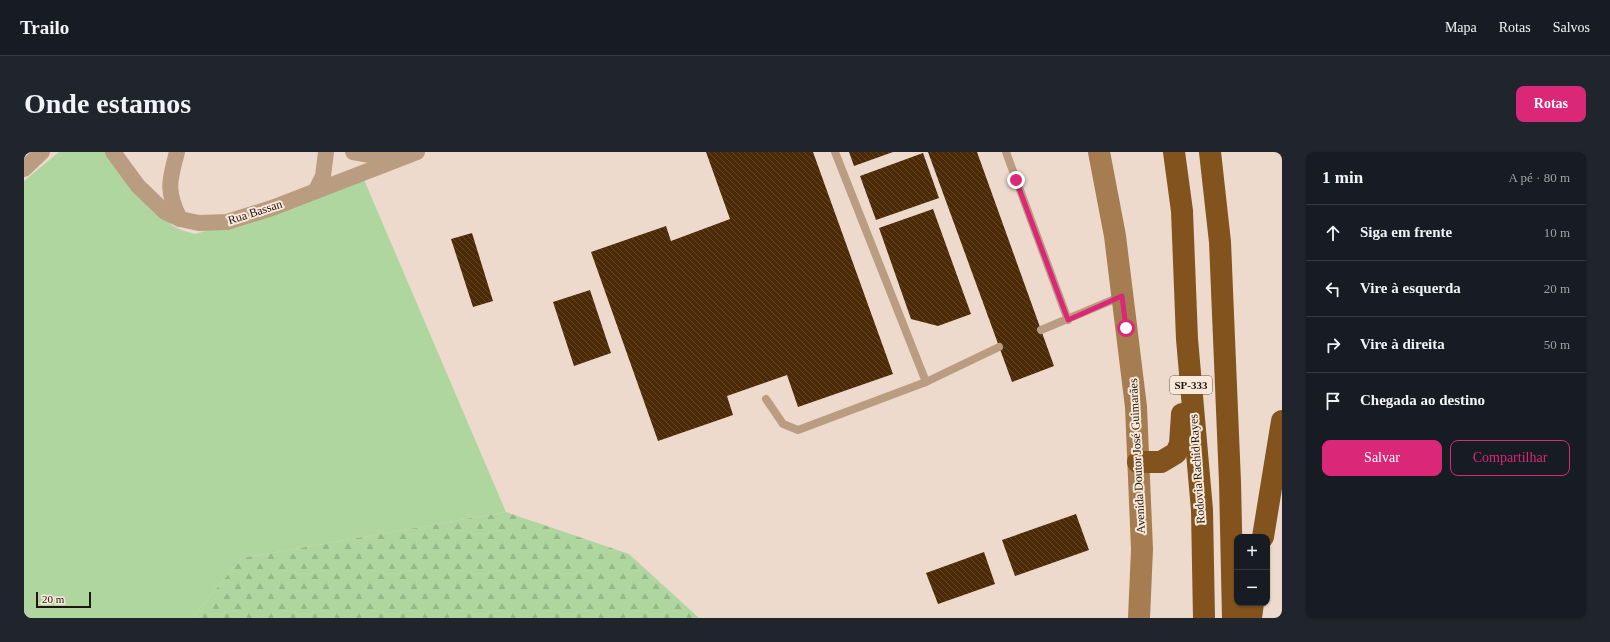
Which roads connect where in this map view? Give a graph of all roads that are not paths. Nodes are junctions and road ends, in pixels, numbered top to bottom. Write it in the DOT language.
graph roads {
  1 [pos="42,152"];
  2 [pos="113,152"];
  3 [pos="177,152"];
  4 [pos="326,152"];
  5 [pos="352,152"];
  6 [pos="835,152"];
  7 [pos="1006,152"];
  8 [pos="1098,152"];
  9 [pos="1174,152"];
  10 [pos="1210,152"];
  11 [pos="410,155"];
  12 [pos="24,169"];
  13 [pos="316,190"];
  14 [pos="180,220"];
  15 [pos="1122,296"];
  16 [pos="1068,320"];
  17 [pos="1041,330"];
  18 [pos="1187,339"];
  19 [pos="999,347"];
  20 [pos="926,382"];
  21 [pos="766,399"];
  22 [pos="1282,421"];
  23 [pos="1279,449"];
  24 [pos="1138,462"];
  25 [pos="1264,534"];
  26 [pos="1253,606"];
  27 [pos="1139,618"];
  28 [pos="1204,618"];
  29 [pos="1233,618"];
  30 [pos="1251,618"];
  1 -- 12 [label="street"];
  2 -- 14 [label="street, Rua Bassan"];
  3 -- 14 [label="street"];
  4 -- 13 [label="street"];
  5 -- 11 [label="street"];
  6 -- 20 [label="lane"];
  7 -- 16 [label="lane"];
  8 -- 15 [label="street, Avenida Doutor José Guimarães"];
  9 -- 18 [label="highway, Rodovia Rachid Rayes / SP-333"];
  10 -- 29 [label="highway, SP-333"];
  11 -- 13 [label="street, Rua Bassan"];
  13 -- 14 [label="street, Rua Bassan"];
  15 -- 16 [label="lane"];
  15 -- 24 [label="street, Avenida Doutor José Guimarães"];
  16 -- 17 [label="lane"];
  18 -- 24 [label="highway"];
  18 -- 28 [label="highway, Rodovia Rachid Rayes / SP-333"];
  19 -- 20 [label="lane"];
  20 -- 21 [label="lane"];
  22 -- 23 [label="highway"];
  23 -- 25 [label="highway"];
  24 -- 27 [label="street, Avenida Doutor José Guimarães"];
  26 -- 30 [label="highway"];
}
